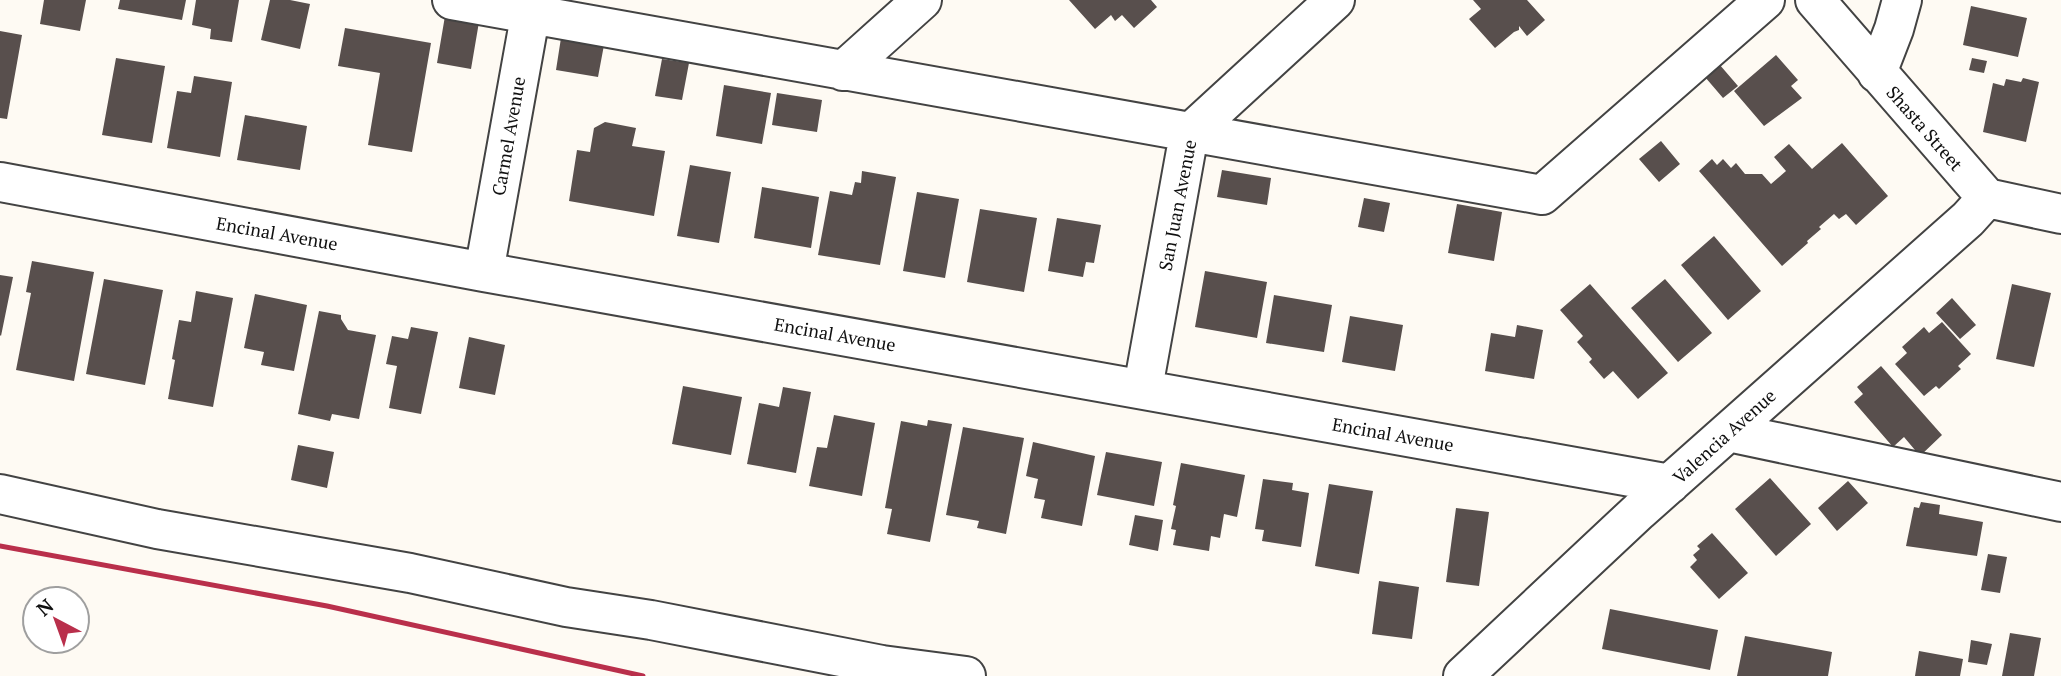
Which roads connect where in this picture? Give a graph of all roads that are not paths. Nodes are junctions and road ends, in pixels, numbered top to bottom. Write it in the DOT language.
graph roads {
  1 [pos="452,0"];
  2 [pos="922,0"];
  3 [pos="1335,0"];
  4 [pos="1765,0"];
  5 [pos="1815,0"];
  6 [pos="1902,0"];
  7 [pos="531,7"];
  8 [pos="843,72"];
  9 [pos="1877,73"];
  10 [pos="1189,134"];
  11 [pos="0,182"];
  12 [pos="1987,198"];
  13 [pos="2061,214"];
  14 [pos="484,272"];
  15 [pos="1143,388"];
  16 [pos="1728,432"];
  17 [pos="1670,484"];
  18 [pos="0,495"];
  19 [pos="2061,502"];
  20 [pos="966,676"];
  21 [pos="1463,676"];
  1 -- 7 [label="street"];
  2 -- 8 [label="street"];
  3 -- 10 [label="street, San Juan Avenue"];
  4 -- 10 [label="street"];
  5 -- 9 [label="street, Shasta Street"];
  6 -- 9 [label="street"];
  7 -- 8 [label="street"];
  7 -- 14 [label="street, Carmel Avenue"];
  8 -- 10 [label="street"];
  9 -- 12 [label="street, Shasta Street"];
  10 -- 15 [label="street, San Juan Avenue"];
  11 -- 14 [label="street, Encinal Avenue"];
  12 -- 13 [label="street"];
  12 -- 16 [label="street, Valencia Avenue"];
  14 -- 15 [label="street, Encinal Avenue"];
  15 -- 17 [label="street, Encinal Avenue"];
  16 -- 17 [label="street, Valencia Avenue"];
  16 -- 19 [label="street"];
  17 -- 21 [label="street, Valencia Avenue"];
  18 -- 20 [label="street"];
}
